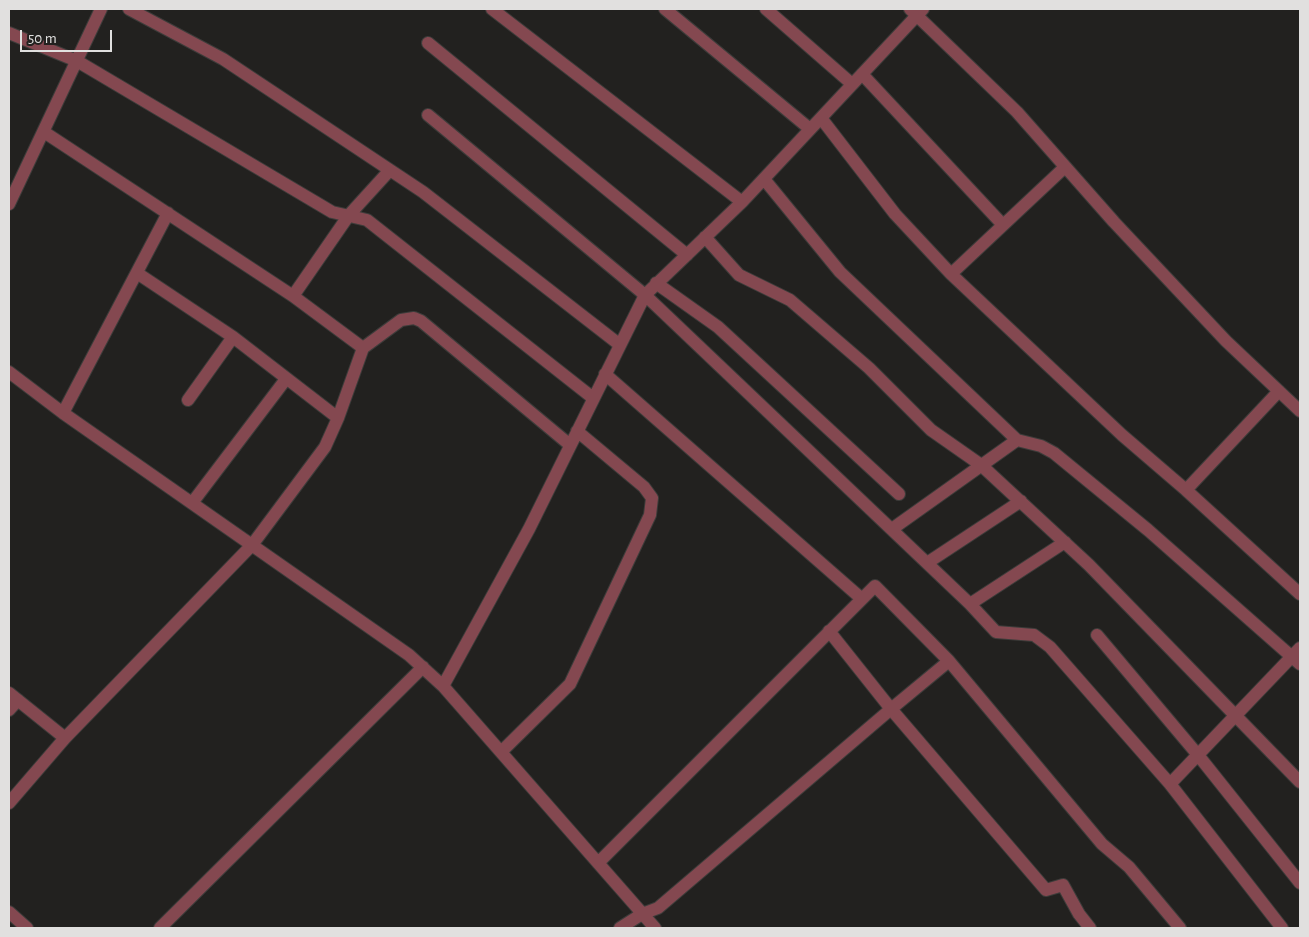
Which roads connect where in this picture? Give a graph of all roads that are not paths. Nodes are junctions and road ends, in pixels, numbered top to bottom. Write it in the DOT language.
graph roads {
  1 [pos="101,9"];
  2 [pos="129,9"];
  3 [pos="492,9"];
  4 [pos="665,9"];
  5 [pos="766,9"];
  6 [pos="917,11"];
  7 [pos="9,33"];
  8 [pos="428,43"];
  9 [pos="77,61"];
  10 [pos="862,74"];
  11 [pos="852,84"];
  12 [pos="428,115"];
  13 [pos="821,118"];
  14 [pos="810,129"];
  15 [pos="44,132"];
  16 [pos="1065,167"];
  17 [pos="390,170"];
  18 [pos="764,179"];
  19 [pos="742,202"];
  20 [pos="9,204"];
  21 [pos="168,213"];
  22 [pos="349,215"];
  23 [pos="1004,225"];
  24 [pos="705,237"];
  25 [pos="686,255"];
  26 [pos="137,272"];
  27 [pos="951,274"];
  28 [pos="656,283"];
  29 [pos="645,294"];
  30 [pos="293,296"];
  31 [pos="233,337"];
  32 [pos="620,345"];
  33 [pos="363,348"];
  34 [pos="9,372"];
  35 [pos="605,374"];
  36 [pos="286,379"];
  37 [pos="1279,391"];
  38 [pos="593,398"];
  39 [pos="188,400"];
  40 [pos="1300,411"];
  41 [pos="63,413"];
  42 [pos="338,418"];
  43 [pos="577,432"];
  44 [pos="1017,440"];
  45 [pos="570,445"];
  46 [pos="981,465"];
  47 [pos="1186,490"];
  48 [pos="899,494"];
  49 [pos="1021,502"];
  50 [pos="192,503"];
  51 [pos="892,529"];
  52 [pos="1064,542"];
  53 [pos="252,545"];
  54 [pos="927,563"];
  55 [pos="1300,594"];
  56 [pos="862,599"];
  57 [pos="970,604"];
  58 [pos="829,631"];
  59 [pos="1096,635"];
  60 [pos="1298,656"];
  61 [pos="949,661"];
  62 [pos="423,667"];
  63 [pos="443,686"];
  64 [pos="13,696"];
  65 [pos="891,709"];
  66 [pos="9,710"];
  67 [pos="1236,715"];
  68 [pos="65,738"];
  69 [pos="501,752"];
  70 [pos="1198,755"];
  71 [pos="1300,782"];
  72 [pos="1170,784"];
  73 [pos="9,802"];
  74 [pos="598,863"];
  75 [pos="1300,883"];
  76 [pos="9,912"];
  77 [pos="642,914"];
  78 [pos="27,928"];
  79 [pos="160,928"];
  80 [pos="620,928"];
  81 [pos="655,928"];
  82 [pos="1090,928"];
  83 [pos="1180,928"];
  84 [pos="1282,928"];
  1 -- 9 [label="street"];
  2 -- 17 [label="street"];
  3 -- 19 [label="street"];
  4 -- 14 [label="street"];
  5 -- 11 [label="street"];
  6 -- 10 [label="street"];
  6 -- 16 [label="street"];
  7 -- 9 [label="street"];
  8 -- 25 [label="street"];
  9 -- 15 [label="street"];
  9 -- 22 [label="street"];
  10 -- 11 [label="street"];
  10 -- 23 [label="street"];
  11 -- 13 [label="street"];
  12 -- 29 [label="street"];
  13 -- 14 [label="street"];
  13 -- 27 [label="street"];
  14 -- 18 [label="street"];
  15 -- 20 [label="street"];
  15 -- 21 [label="street"];
  16 -- 23 [label="street"];
  16 -- 37 [label="street"];
  17 -- 22 [label="street"];
  17 -- 32 [label="street"];
  18 -- 19 [label="street"];
  18 -- 44 [label="street"];
  19 -- 24 [label="street"];
  21 -- 26 [label="street"];
  21 -- 30 [label="street"];
  22 -- 30 [label="street"];
  22 -- 38 [label="street"];
  23 -- 27 [label="street"];
  24 -- 25 [label="street"];
  24 -- 46 [label="street"];
  25 -- 28 [label="street"];
  26 -- 31 [label="street"];
  26 -- 41 [label="street"];
  27 -- 47 [label="street"];
  28 -- 29 [label="street"];
  28 -- 48 [label="street"];
  29 -- 32 [label="street"];
  29 -- 51 [label="street"];
  30 -- 33 [label="street"];
  31 -- 36 [label="street"];
  31 -- 39 [label="street"];
  32 -- 35 [label="street"];
  33 -- 42 [label="street"];
  33 -- 45 [label="street"];
  34 -- 41 [label="street"];
  35 -- 38 [label="street"];
  35 -- 56 [label="street"];
  36 -- 42 [label="street"];
  36 -- 50 [label="street"];
  37 -- 40 [label="street"];
  37 -- 47 [label="street"];
  38 -- 43 [label="street"];
  41 -- 50 [label="street"];
  42 -- 53 [label="street"];
  43 -- 45 [label="street"];
  43 -- 69 [label="street"];
  44 -- 46 [label="street"];
  44 -- 60 [label="street"];
  45 -- 63 [label="street"];
  46 -- 49 [label="street"];
  46 -- 51 [label="street"];
  47 -- 55 [label="street"];
  49 -- 52 [label="street"];
  49 -- 54 [label="street"];
  50 -- 53 [label="street"];
  51 -- 54 [label="street"];
  52 -- 57 [label="street"];
  52 -- 67 [label="street"];
  53 -- 62 [label="street"];
  53 -- 68 [label="street"];
  54 -- 57 [label="street"];
  56 -- 58 [label="street"];
  56 -- 61 [label="street"];
  57 -- 72 [label="street"];
  58 -- 65 [label="street"];
  58 -- 74 [label="street"];
  59 -- 70 [label="street"];
  60 -- 67 [label="street"];
  61 -- 65 [label="street"];
  61 -- 83 [label="street"];
  62 -- 63 [label="street"];
  62 -- 79 [label="street"];
  63 -- 69 [label="street"];
  64 -- 66 [label="street"];
  64 -- 68 [label="street"];
  65 -- 77 [label="street"];
  65 -- 82 [label="street"];
  67 -- 70 [label="street"];
  67 -- 71 [label="street"];
  68 -- 73 [label="street"];
  69 -- 74 [label="street"];
  70 -- 72 [label="street"];
  70 -- 75 [label="street"];
  72 -- 84 [label="street"];
  74 -- 77 [label="street"];
  76 -- 78 [label="street"];
  77 -- 80 [label="street"];
  77 -- 81 [label="street"];
}
